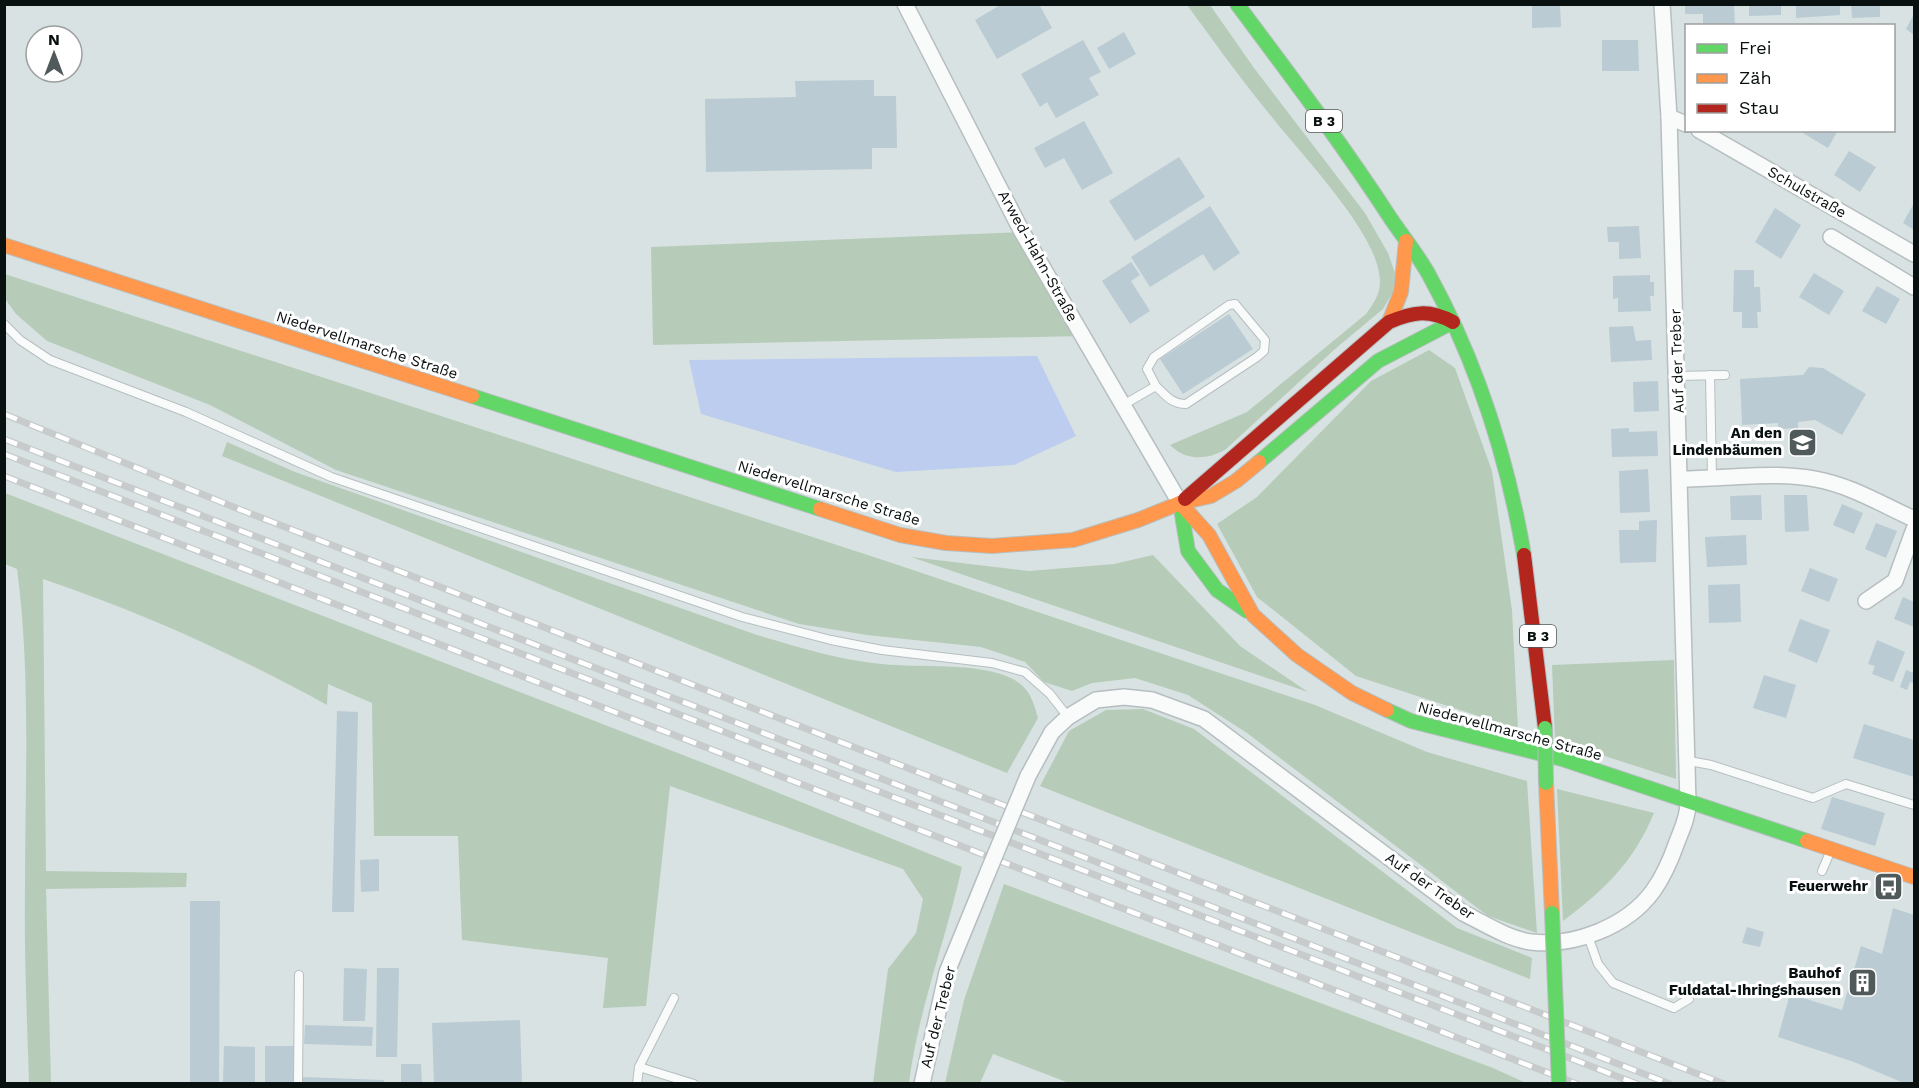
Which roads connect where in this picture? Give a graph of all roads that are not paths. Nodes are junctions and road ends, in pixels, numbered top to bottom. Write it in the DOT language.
graph roads {
  1 [pos="905,4"];
  2 [pos="1237,4"];
  3 [pos="1662,4"];
  4 [pos="1669,117"];
  5 [pos="1685,124"];
  6 [pos="1702,132"];
  7 [pos="1831,237"];
  8 [pos="1406,241"];
  9 [pos="4,245"];
  10 [pos="1914,254"];
  11 [pos="1914,287"];
  12 [pos="1389,322"];
  13 [pos="1452,322"];
  14 [pos="4,324"];
  15 [pos="1710,375"];
  16 [pos="1725,375"];
  17 [pos="1677,376"];
  18 [pos="1156,386"];
  19 [pos="1123,405"];
  20 [pos="1681,479"];
  21 [pos="1712,479"];
  22 [pos="1180,503"];
  23 [pos="1914,519"];
  24 [pos="1914,529"];
  25 [pos="1866,601"];
  26 [pos="1253,615"];
  27 [pos="1068,717"];
  28 [pos="1689,761"];
  29 [pos="1688,803"];
  30 [pos="1914,805"];
  31 [pos="1831,850"];
  32 [pos="1822,871"];
  33 [pos="1914,877"];
  34 [pos="1588,936"];
  35 [pos="299,975"];
  36 [pos="674,998"];
  37 [pos="1689,999"];
  38 [pos="639,1067"];
  39 [pos="297,1083"];
  40 [pos="637,1083"];
  41 [pos="694,1083"];
  42 [pos="922,1083"];
  43 [pos="1559,1083"];
  1 -- 19 [label="street, Arwed-Hahn-Straße"];
  2 -- 8 [label="main road, B 3"];
  3 -- 4 [label="street, Auf der Treber"];
  4 -- 5 [label="street"];
  4 -- 17 [label="street, Auf der Treber"];
  6 -- 10 [label="street, Schulstraße"];
  7 -- 11 [label="street"];
  8 -- 12 [label="main road"];
  8 -- 13 [label="main road, B 3"];
  9 -- 22 [label="main road, Niedervellmarsche Straße"];
  12 -- 13 [label="main road"];
  12 -- 22 [label="main road"];
  13 -- 22 [label="main road"];
  13 -- 43 [label="main road, B 3, bridge"];
  14 -- 27 [label="lane"];
  15 -- 16 [label="lane"];
  15 -- 17 [label="lane"];
  15 -- 21 [label="lane"];
  17 -- 20 [label="street, Auf der Treber"];
  18 -- 18 [label="lane"];
  18 -- 19 [label="lane"];
  19 -- 22 [label="street, Arwed-Hahn-Straße"];
  20 -- 21 [label="street"];
  20 -- 28 [label="street, Auf der Treber"];
  21 -- 23 [label="street"];
  22 -- 26 [label="main road, Niedervellmarsche Straße"];
  22 -- 26 [label="main road"];
  24 -- 25 [label="street"];
  26 -- 29 [label="main road, Niedervellmarsche Straße"];
  27 -- 34 [label="street, Auf der Treber"];
  27 -- 42 [label="street, Auf der Treber, bridge"];
  28 -- 29 [label="street, Auf der Treber"];
  28 -- 30 [label="lane"];
  29 -- 31 [label="main road, Niedervellmarsche Straße"];
  29 -- 34 [label="street, Auf der Treber"];
  31 -- 32 [label="lane"];
  31 -- 33 [label="main road, Niedervellmarsche Straße"];
  34 -- 37 [label="lane"];
  35 -- 39 [label="lane"];
  36 -- 38 [label="lane"];
  38 -- 40 [label="lane"];
  38 -- 41 [label="lane"];
}
